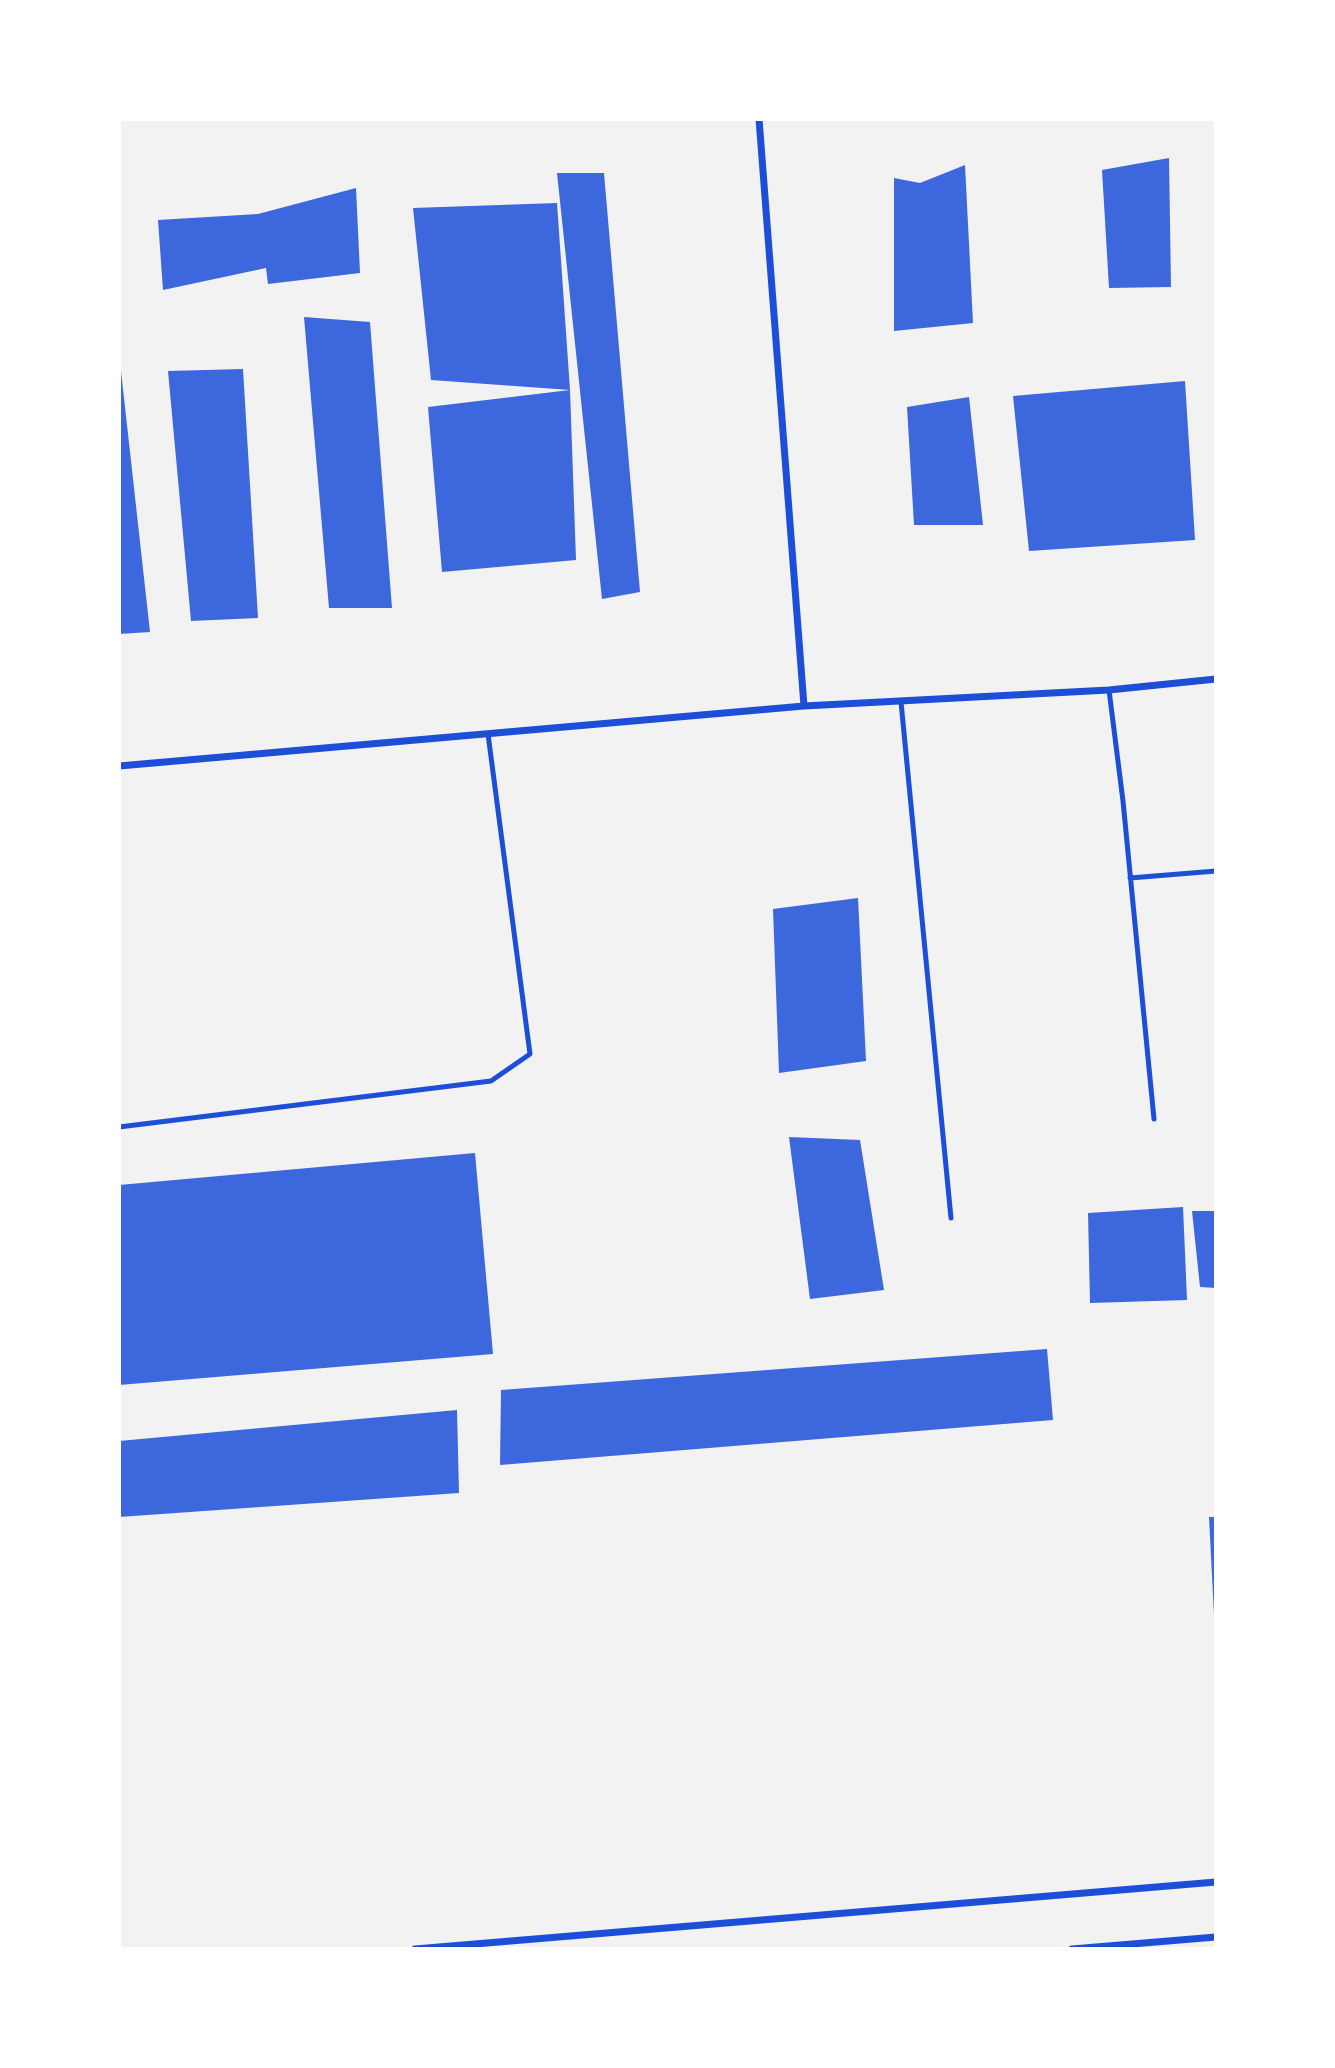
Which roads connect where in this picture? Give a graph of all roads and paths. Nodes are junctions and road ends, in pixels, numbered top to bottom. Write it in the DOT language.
graph roads {
  1 [pos="759,119"];
  2 [pos="1216,679"];
  3 [pos="1109,690"];
  4 [pos="901,702"];
  5 [pos="804,706"];
  6 [pos="488,734"];
  7 [pos="119,766"];
  8 [pos="1216,871"];
  9 [pos="1130,878"];
  10 [pos="1154,1119"];
  11 [pos="119,1127"];
  12 [pos="951,1218"];
  13 [pos="1216,1882"];
  14 [pos="1216,1937"];
  15 [pos="415,1949"];
  16 [pos="1072,1949"];
  1 -- 5 [label="street"];
  2 -- 3 [label="street"];
  3 -- 4 [label="street"];
  3 -- 9 [label="lane"];
  4 -- 5 [label="street"];
  4 -- 12 [label="lane"];
  5 -- 6 [label="street"];
  6 -- 7 [label="street"];
  6 -- 11 [label="lane"];
  8 -- 9 [label="lane"];
  9 -- 10 [label="lane"];
  13 -- 15 [label="street"];
  14 -- 16 [label="street"];
}
